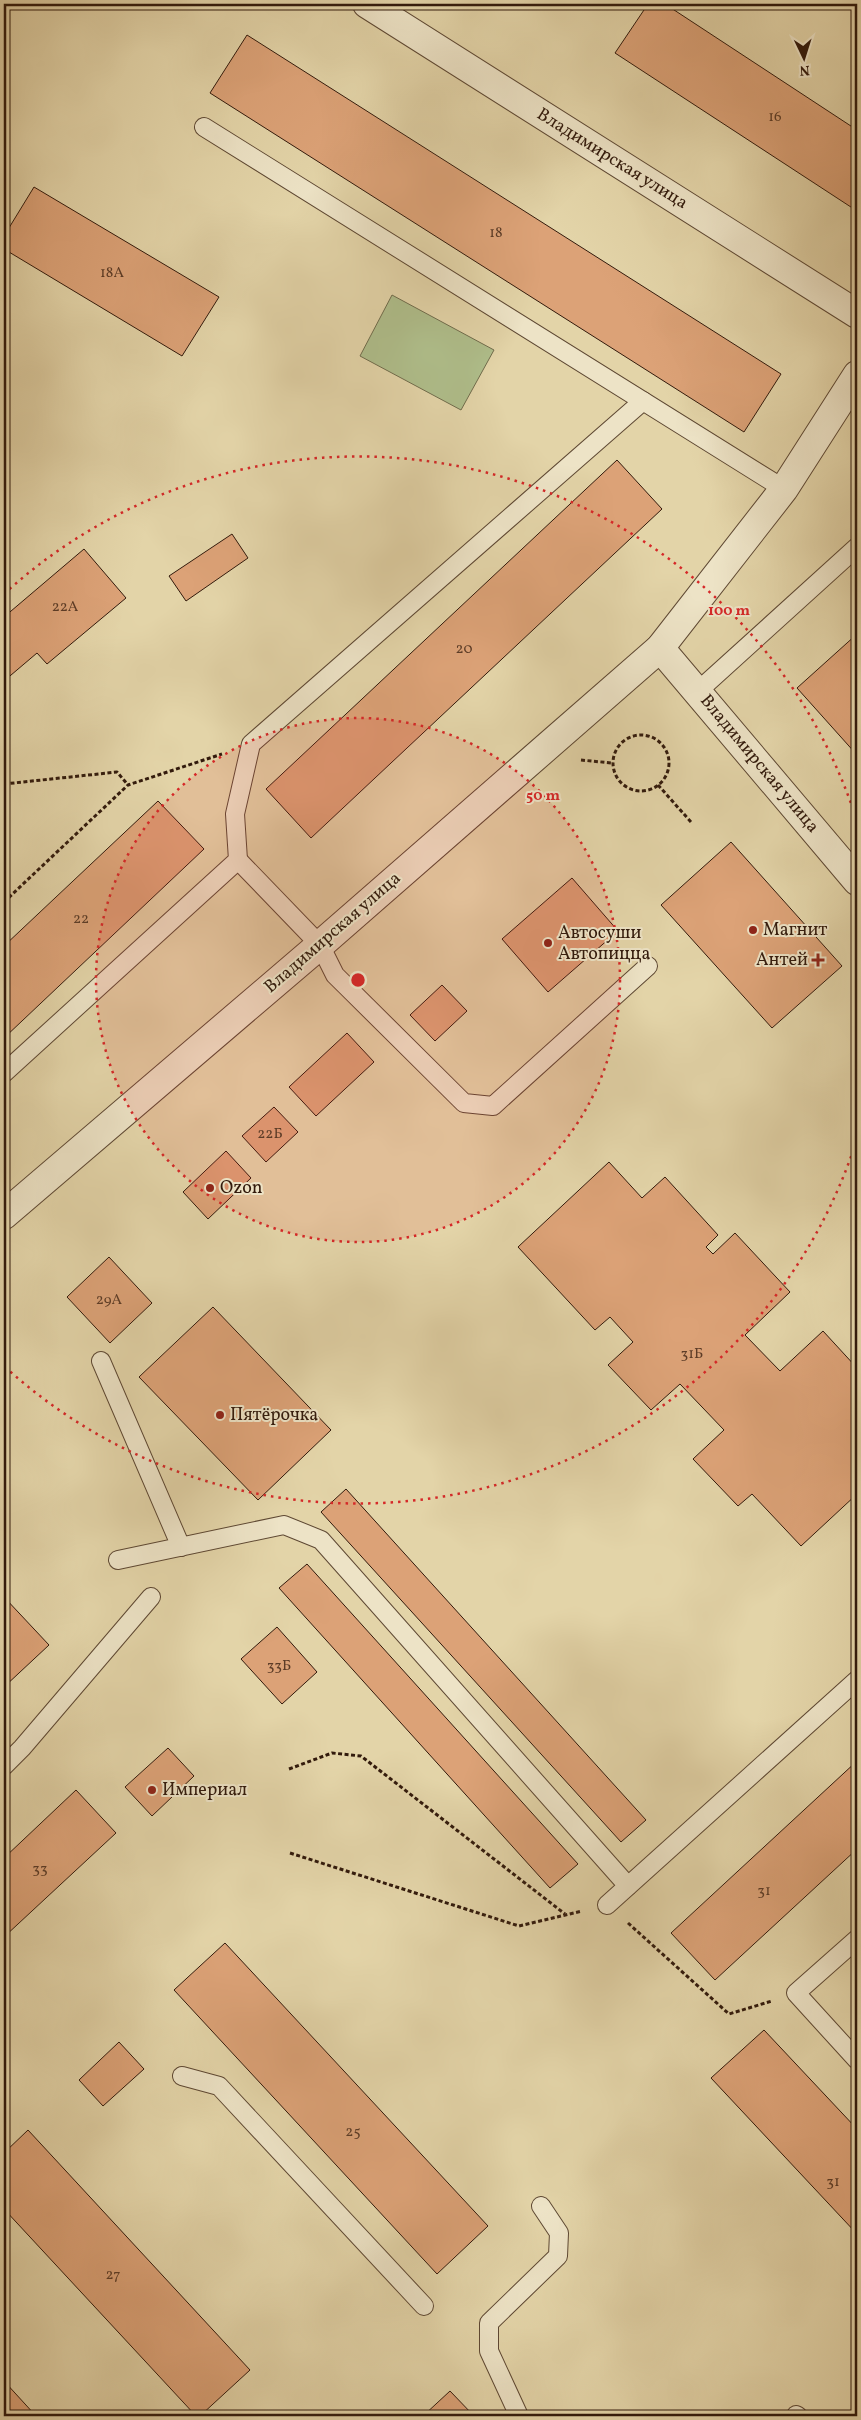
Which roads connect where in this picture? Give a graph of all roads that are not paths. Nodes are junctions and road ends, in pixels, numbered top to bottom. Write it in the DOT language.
graph roads {
  1 [pos="367,4"];
  2 [pos="204,126"];
  3 [pos="857,314"];
  4 [pos="857,375"];
  5 [pos="643,401"];
  6 [pos="784,489"];
  7 [pos="857,548"];
  8 [pos="660,648"];
  9 [pos="697,692"];
  10 [pos="238,860"];
  11 [pos="857,880"];
  12 [pos="320,945"];
  13 [pos="648,966"];
  14 [pos="4,1073"];
  15 [pos="4,1215"];
  16 [pos="101,1361"];
  17 [pos="181,1547"];
  18 [pos="118,1560"];
  19 [pos="151,1597"];
  20 [pos="857,1680"];
  21 [pos="4,1766"];
  22 [pos="628,1886"];
  23 [pos="607,1905"];
  24 [pos="857,1939"];
  25 [pos="857,2060"];
  26 [pos="182,2076"];
  27 [pos="542,2206"];
  28 [pos="424,2306"];
  29 [pos="519,2416"];
  1 -- 3 [label="street, Владимирская улица"];
  2 -- 5 [label="lane"];
  4 -- 6 [label="street, Владимирская улица"];
  5 -- 6 [label="lane"];
  5 -- 10 [label="lane"];
  6 -- 8 [label="street, Владимирская улица"];
  7 -- 9 [label="lane"];
  8 -- 9 [label="street, Владимирская улица"];
  8 -- 12 [label="street, Владимирская улица"];
  9 -- 11 [label="street, Владимирская улица"];
  10 -- 12 [label="lane"];
  10 -- 14 [label="lane"];
  12 -- 13 [label="lane"];
  12 -- 15 [label="street, Владимирская улица"];
  16 -- 17 [label="lane"];
  17 -- 18 [label="lane"];
  17 -- 22 [label="lane"];
  19 -- 21 [label="lane"];
  20 -- 22 [label="lane"];
  22 -- 23 [label="lane"];
  24 -- 25 [label="lane"];
  26 -- 28 [label="lane"];
  27 -- 29 [label="lane"];
}
